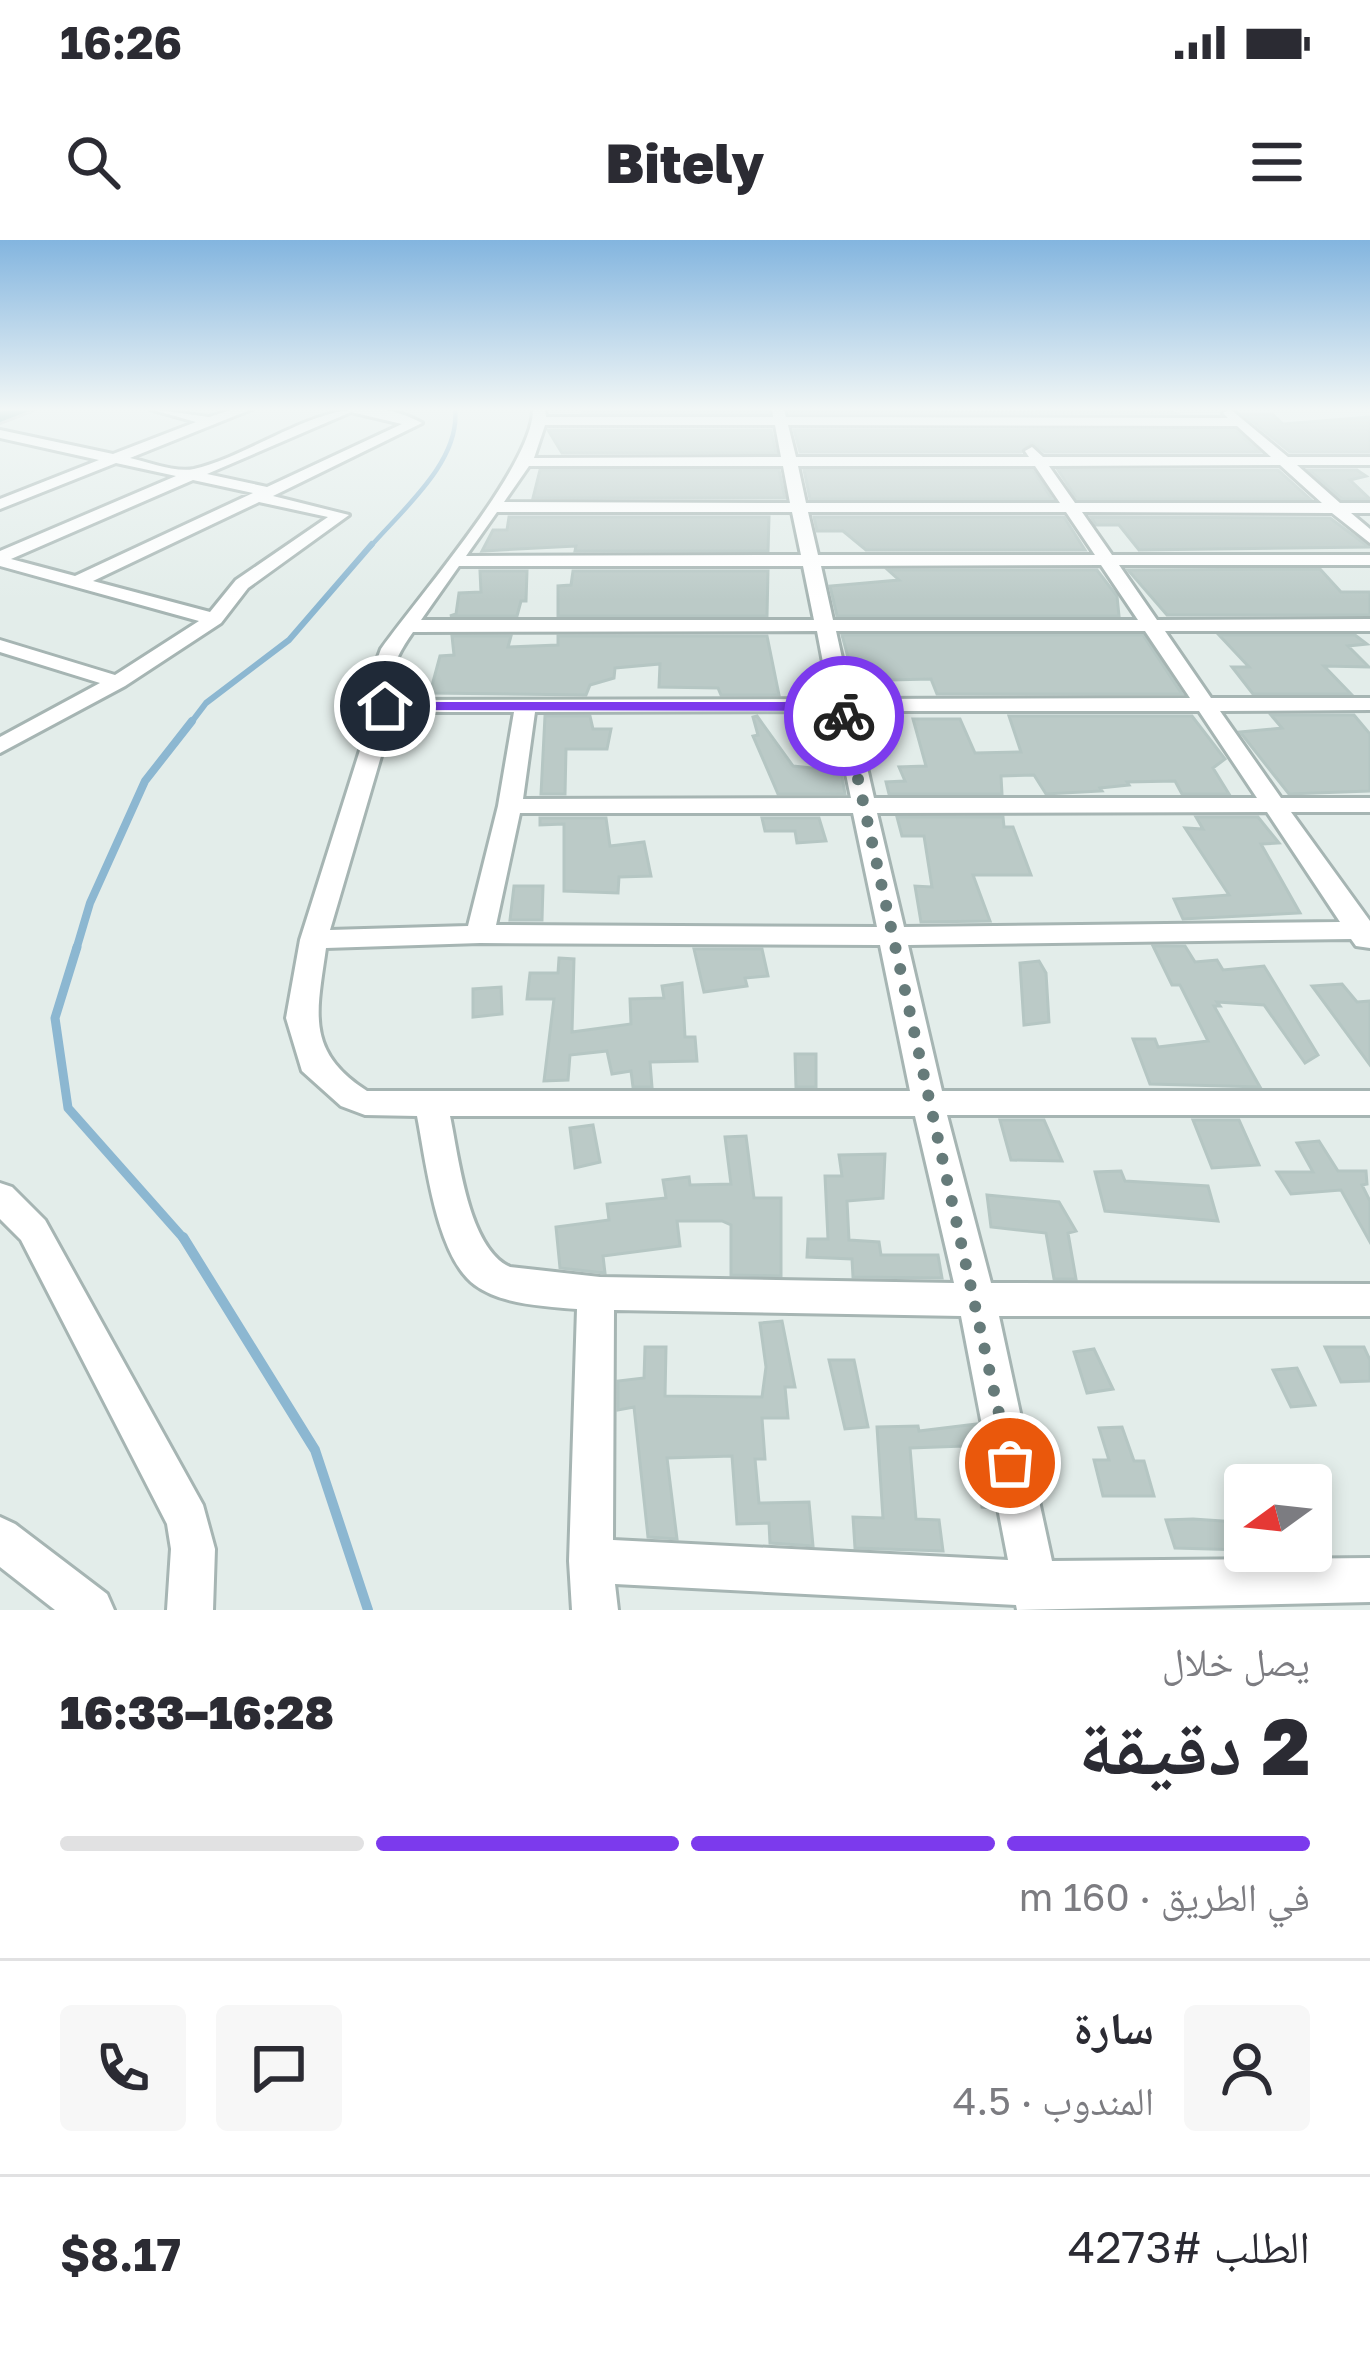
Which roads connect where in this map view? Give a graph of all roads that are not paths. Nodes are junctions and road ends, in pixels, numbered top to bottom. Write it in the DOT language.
graph roads {
  1 [pos="80,473"];
  2 [pos="187,473"];
  3 [pos="202,473"];
  4 [pos="309,473"];
  5 [pos="518,473"];
  6 [pos="794,473"];
  7 [pos="1047,473"];
  8 [pos="1296,473"];
  9 [pos="197,475"];
  10 [pos="264,495"];
  11 [pos="0,504"];
  12 [pos="496,507"];
  13 [pos="1069,507"];
  14 [pos="801,508"];
  15 [pos="1336,508"];
  16 [pos="1370,508"];
  17 [pos="1370,538"];
  18 [pos="0,559"];
  19 [pos="1105,560"];
  20 [pos="1370,560"];
  21 [pos="454,561"];
  22 [pos="814,561"];
  23 [pos="74,583"];
  24 [pos="214,619"];
  25 [pos="1150,625"];
  26 [pos="1370,625"];
  27 [pos="410,626"];
  28 [pos="827,627"];
  29 [pos="0,646"];
  30 [pos="118,682"];
  31 [pos="1203,704"];
  32 [pos="1370,704"];
  33 [pos="385,706"];
  34 [pos="842,706"];
  35 [pos="525,707"];
  36 [pos="0,746"];
  37 [pos="1277,805"];
  38 [pos="1370,805"];
  39 [pos="510,806"];
  40 [pos="868,806"];
  41 [pos="480,934"];
  42 [pos="1366,935"];
  43 [pos="892,936"];
  44 [pos="314,940"];
  45 [pos="1370,1103"];
  46 [pos="430,1104"];
  47 [pos="929,1106"];
  48 [pos="0,1197"];
  49 [pos="596,1292"];
  50 [pos="1370,1300"];
  51 [pos="977,1302"];
  52 [pos="0,1539"];
  53 [pos="591,1561"];
  54 [pos="1370,1580"];
  55 [pos="1037,1597"];
  56 [pos="92,1610"];
  57 [pos="190,1610"];
  58 [pos="595,1610"];
  1 -- 11 [label="street"];
  2 -- 9 [label="street"];
  3 -- 9 [label="street"];
  4 -- 10 [label="street"];
  5 -- 12 [label="street"];
  6 -- 14 [label="street"];
  7 -- 13 [label="street"];
  8 -- 15 [label="street"];
  9 -- 10 [label="street"];
  9 -- 18 [label="street"];
  10 -- 23 [label="street"];
  10 -- 24 [label="street"];
  12 -- 14 [label="street"];
  12 -- 21 [label="street"];
  13 -- 14 [label="street"];
  13 -- 15 [label="street"];
  13 -- 19 [label="street"];
  14 -- 22 [label="street"];
  15 -- 16 [label="street"];
  15 -- 17 [label="street"];
  18 -- 23 [label="street"];
  19 -- 20 [label="street"];
  19 -- 22 [label="street"];
  19 -- 25 [label="street"];
  21 -- 22 [label="street"];
  21 -- 27 [label="street"];
  22 -- 28 [label="street"];
  23 -- 24 [label="street"];
  24 -- 30 [label="street"];
  25 -- 26 [label="street"];
  25 -- 28 [label="street"];
  25 -- 31 [label="street"];
  27 -- 28 [label="street"];
  27 -- 33 [label="street"];
  28 -- 34 [label="street"];
  29 -- 30 [label="street"];
  30 -- 36 [label="street"];
  31 -- 32 [label="street"];
  31 -- 34 [label="street"];
  31 -- 37 [label="street"];
  33 -- 35 [label="street"];
  33 -- 44 [label="street"];
  34 -- 35 [label="street"];
  34 -- 40 [label="street"];
  35 -- 39 [label="street"];
  37 -- 38 [label="street"];
  37 -- 40 [label="street"];
  37 -- 42 [label="street"];
  39 -- 40 [label="street"];
  39 -- 41 [label="street"];
  40 -- 43 [label="street"];
  41 -- 43 [label="street"];
  41 -- 44 [label="street"];
  42 -- 43 [label="street"];
  43 -- 47 [label="street"];
  44 -- 46 [label="street"];
  45 -- 47 [label="street"];
  46 -- 47 [label="street"];
  46 -- 49 [label="street"];
  47 -- 51 [label="street"];
  48 -- 57 [label="street"];
  49 -- 51 [label="street"];
  49 -- 53 [label="street"];
  50 -- 51 [label="street"];
  51 -- 55 [label="street"];
  52 -- 56 [label="street"];
  53 -- 55 [label="street"];
  53 -- 58 [label="street"];
  54 -- 55 [label="street"];
}
